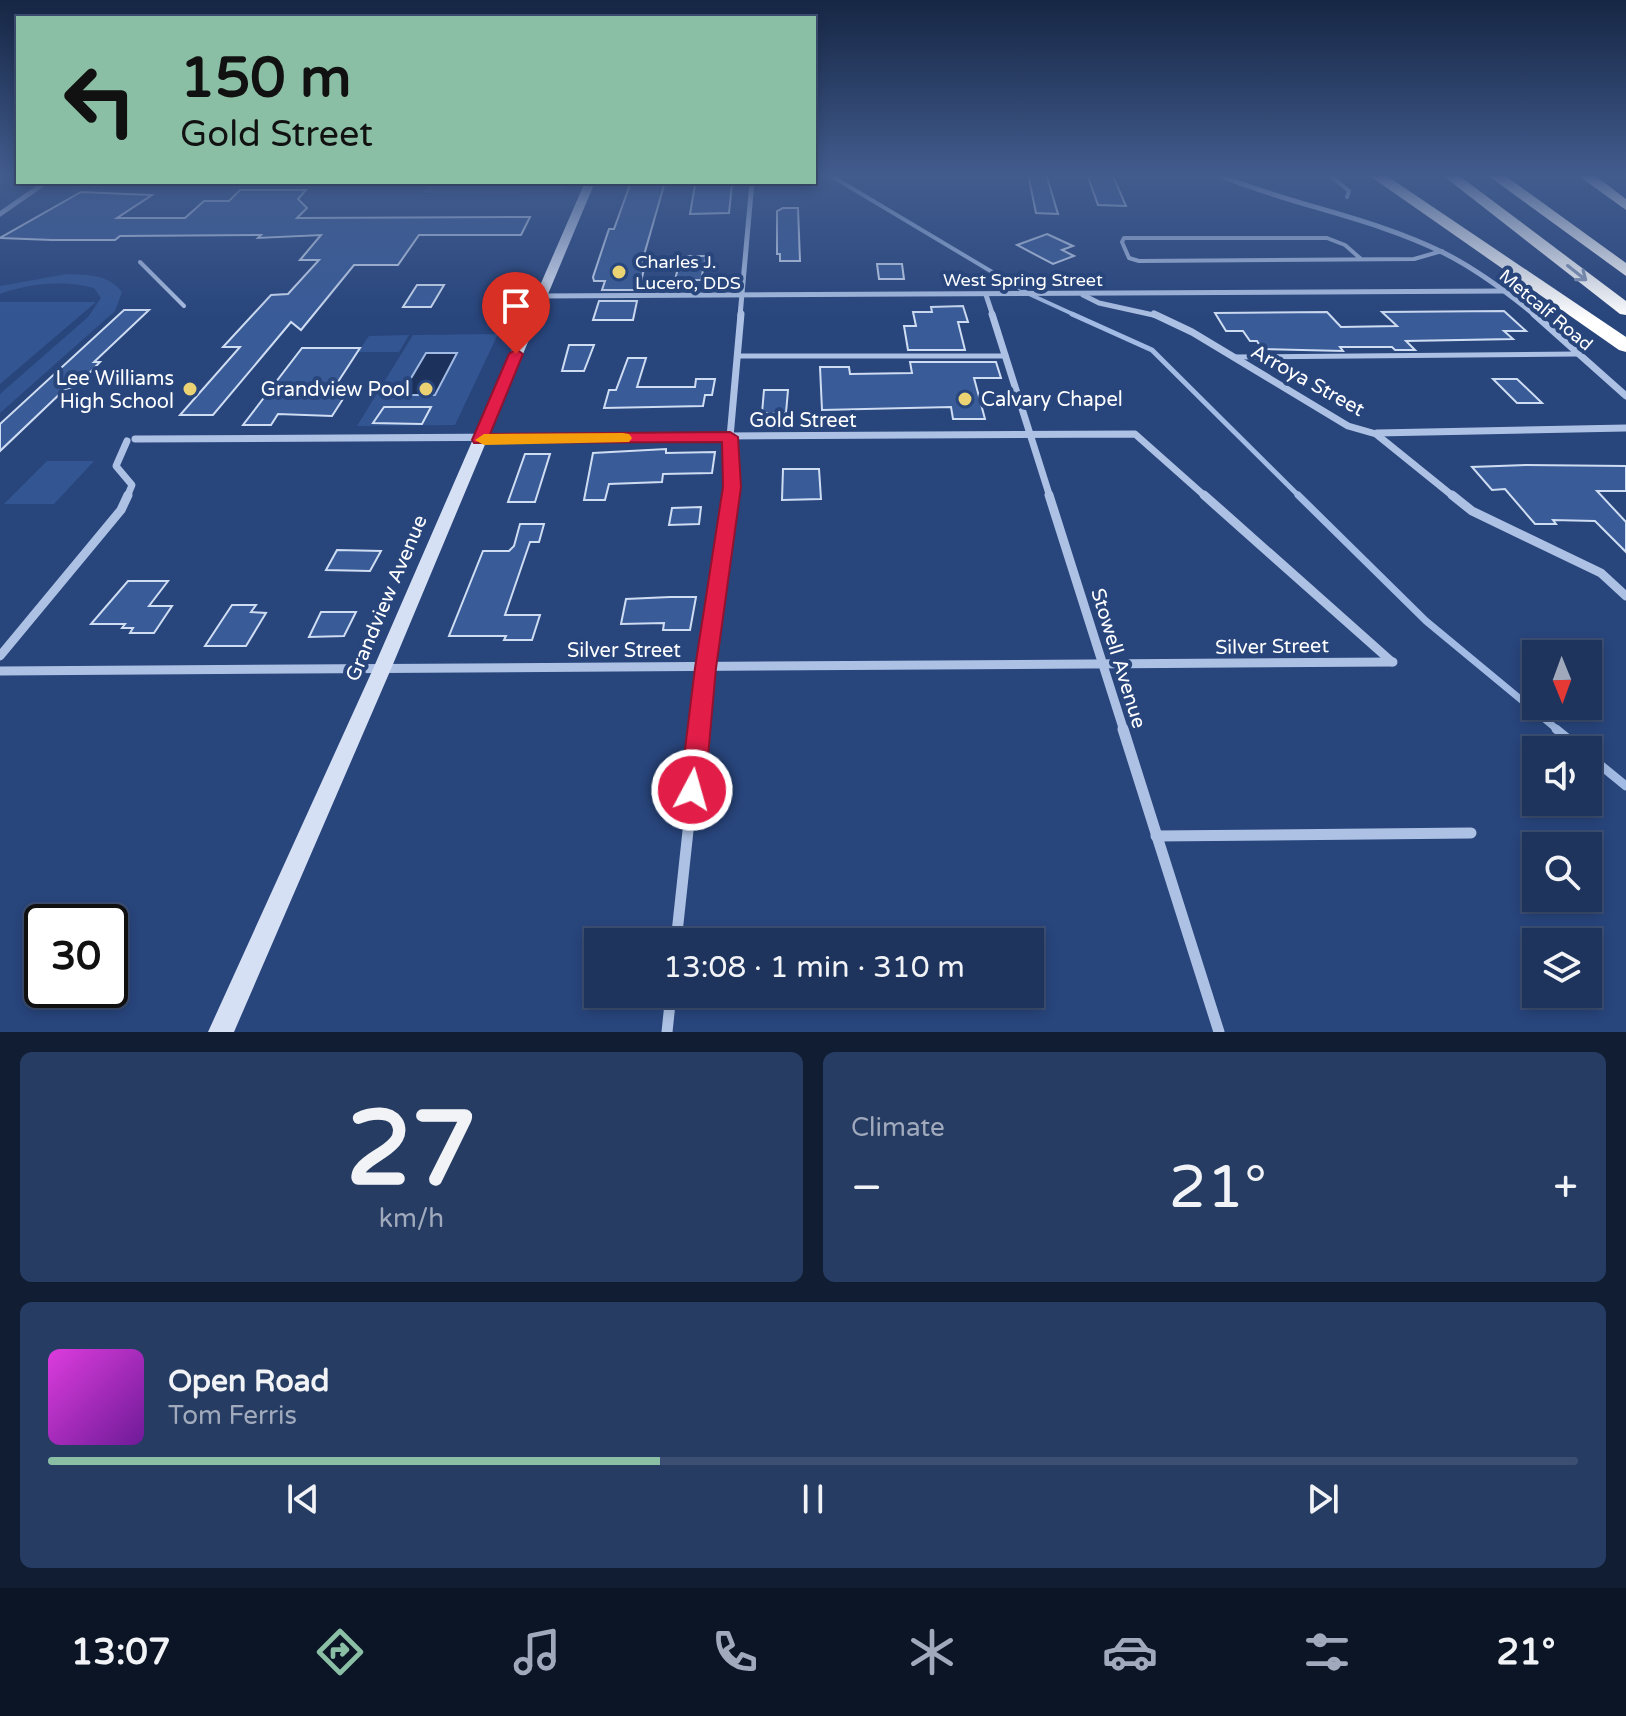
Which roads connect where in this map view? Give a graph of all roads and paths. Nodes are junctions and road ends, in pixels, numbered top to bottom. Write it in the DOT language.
graph roads {
  1 [pos="572,222"];
  2 [pos="749,222"];
  3 [pos="1365,222"];
  4 [pos="1445,222"];
  5 [pos="1511,222"];
  6 [pos="1559,222"];
  7 [pos="1442,251"];
  8 [pos="1361,259"];
  9 [pos="140,262"];
  10 [pos="1626,271"];
  11 [pos="1505,291"];
  12 [pos="744,294"];
  13 [pos="1082,294"];
  14 [pos="986,295"];
  15 [pos="540,296"];
  16 [pos="184,306"];
  17 [pos="1626,310"];
  18 [pos="1626,346"];
  19 [pos="1577,354"];
  20 [pos="738,356"];
  21 [pos="1006,356"];
  22 [pos="1233,357"];
  23 [pos="1626,396"];
  24 [pos="1626,428"];
  25 [pos="1376,434"];
  26 [pos="1032,435"];
  27 [pos="730,437"];
  28 [pos="480,440"];
  29 [pos="1626,596"];
  30 [pos="0,656"];
  31 [pos="1393,662"];
  32 [pos="1103,665"];
  33 [pos="705,668"];
  34 [pos="382,669"];
  35 [pos="0,671"];
  36 [pos="1471,833"];
  37 [pos="1156,836"];
  38 [pos="677,928"];
  39 [pos="670,1008"];
  40 [pos="221,1032"];
  41 [pos="667,1032"];
  42 [pos="1219,1032"];
  1 -- 15 [label="main road, Grandview Avenue"];
  2 -- 12 [label="street"];
  3 -- 7 [label="street, Metcalf Road"];
  4 -- 18 [label="highway"];
  5 -- 17 [label="highway, one-way"];
  6 -- 10 [label="highway"];
  7 -- 8 [label="lane"];
  7 -- 11 [label="street, Metcalf Road"];
  8 -- 8 [label="lane"];
  9 -- 16 [label="lane"];
  11 -- 13 [label="street, West Spring Street"];
  11 -- 19 [label="street, Metcalf Road"];
  12 -- 14 [label="street, West Spring Street"];
  12 -- 15 [label="street, West Spring Street"];
  12 -- 20 [label="street"];
  13 -- 14 [label="street, West Spring Street"];
  13 -- 22 [label="street, Arroya Street"];
  14 -- 21 [label="street, Stowell Avenue"];
  15 -- 28 [label="main road, Grandview Avenue"];
  19 -- 22 [label="lane"];
  19 -- 23 [label="street, Metcalf Road"];
  20 -- 21 [label="lane"];
  20 -- 27 [label="street"];
  21 -- 26 [label="street, Stowell Avenue"];
  22 -- 25 [label="street, Arroya Street"];
  24 -- 25 [label="street"];
  25 -- 29 [label="street, Arroya Street"];
  26 -- 27 [label="street, Gold Street"];
  26 -- 31 [label="street, Gold Street"];
  26 -- 32 [label="street, Stowell Avenue"];
  27 -- 28 [label="street, Gold Street"];
  27 -- 33 [label="street"];
  28 -- 30 [label="street, Gold Street"];
  28 -- 34 [label="main road, Grandview Avenue"];
  31 -- 32 [label="street, Silver Street"];
  32 -- 33 [label="street, Silver Street"];
  32 -- 37 [label="street, Stowell Avenue"];
  33 -- 34 [label="street, Silver Street"];
  33 -- 38 [label="street"];
  34 -- 35 [label="street, Silver Street"];
  34 -- 40 [label="main road, Grandview Avenue"];
  36 -- 37 [label="street"];
  37 -- 42 [label="street, Stowell Avenue"];
  39 -- 41 [label="street"];
}
